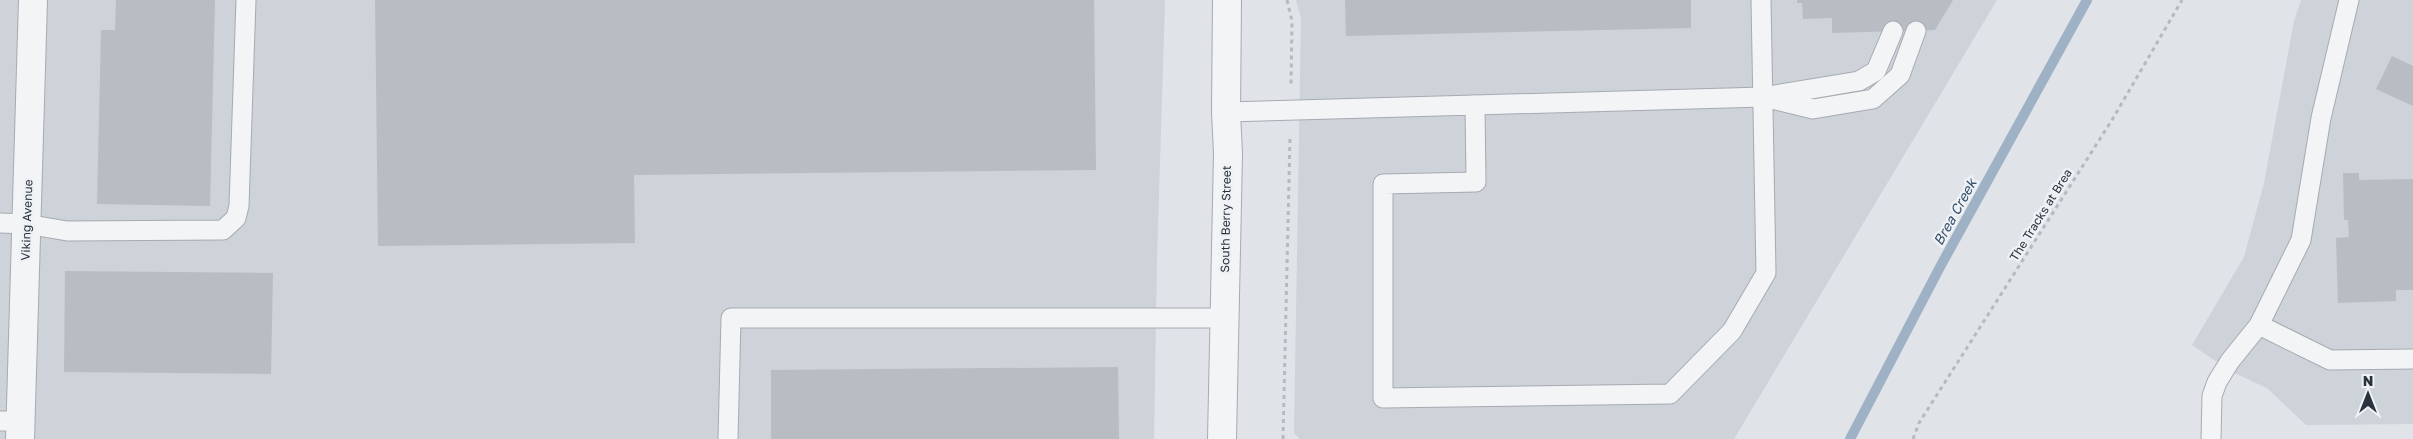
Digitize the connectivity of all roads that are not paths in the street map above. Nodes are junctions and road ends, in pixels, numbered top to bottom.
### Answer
1 (33, 0) edge
2 (246, 0) edge
3 (1227, 0) edge
4 (1761, 0) edge
5 (2348, 0) edge
6 (1893, 31) dead end
7 (1916, 31) dead end
8 (1763, 97) junction
9 (1475, 105) junction
10 (1226, 112) junction
11 (13, 224) edge
12 (1224, 318) junction
13 (2259, 325) junction
14 (2413, 359) edge
15 (13, 427) edge
16 (728, 439) edge
17 (1222, 439) edge
18 (2211, 439) edge

1 - 11 street, Viking Avenue
2 - 11 lane
3 - 10 street, South Berry Street
4 - 8 lane
5 - 13 lane
6 - 8 lane
7 - 8 lane
8 - 9 lane
8 - 9 lane
9 - 10 lane
10 - 12 street, South Berry Street
11 - 15 street, Viking Avenue
12 - 16 lane
12 - 17 street, South Berry Street
13 - 14 lane
13 - 18 lane

